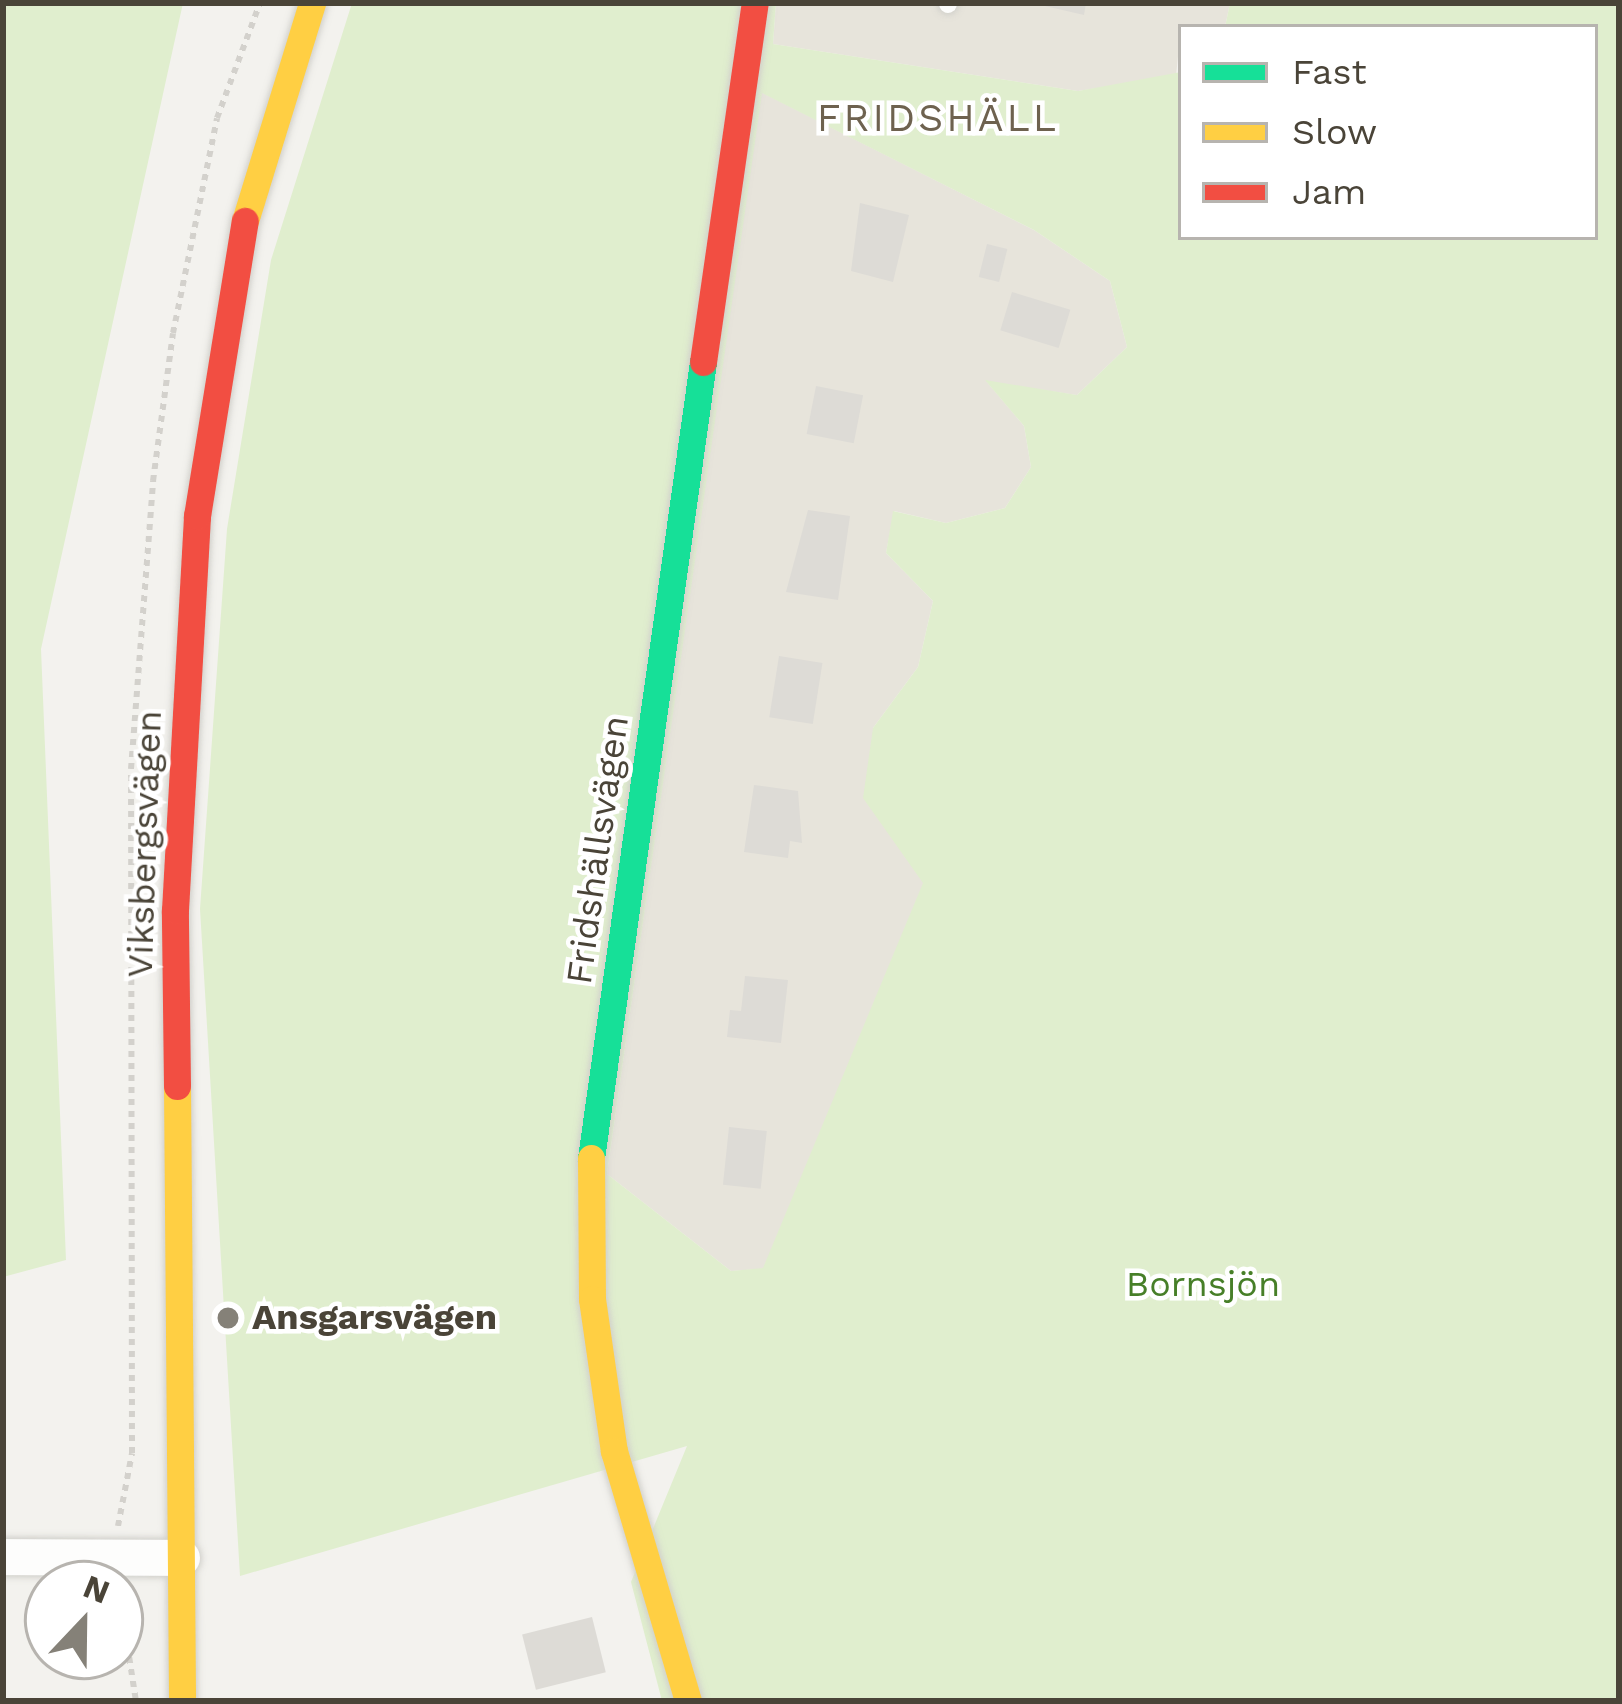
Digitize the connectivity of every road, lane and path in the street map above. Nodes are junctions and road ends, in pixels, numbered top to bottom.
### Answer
1 (312, 3) edge
2 (755, 3) edge
3 (3, 1557) edge
4 (182, 1558) junction
5 (182, 1701) edge
6 (688, 1701) edge

1 - 4 street, Viksbergsvägen
2 - 6 street, Fridshällsvägen
3 - 4 street
4 - 5 street, Viksbergsvägen

